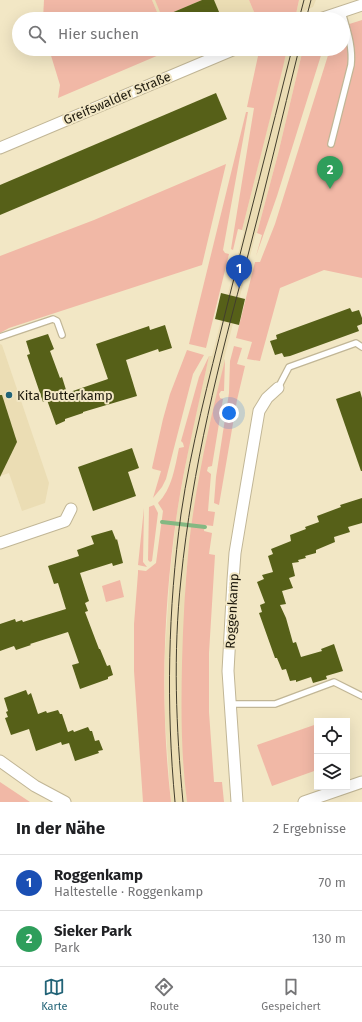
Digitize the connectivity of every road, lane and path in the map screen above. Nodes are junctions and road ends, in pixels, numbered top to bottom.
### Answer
1 (362, 5) edge
2 (342, 12) edge
3 (350, 42) edge
4 (218, 56) edge
5 (332, 144) dead end
6 (0, 148) edge
7 (62, 334) dead end
8 (0, 337) edge
9 (362, 347) edge
10 (278, 388) joint
11 (71, 509) dead end
12 (0, 543) edge
13 (362, 696) edge
14 (230, 704) junction
15 (0, 761) edge
16 (362, 782) edge
17 (65, 802) edge
18 (237, 802) edge
19 (304, 802) edge

1 - 2 street
3 - 5 lane
4 - 6 street, Greifswalder Straße
7 - 8 lane
9 - 10 lane, Roggenkamp
10 - 14 street, Roggenkamp
11 - 12 street
13 - 14 lane
14 - 18 street, Roggenkamp
15 - 17 street
16 - 19 street

